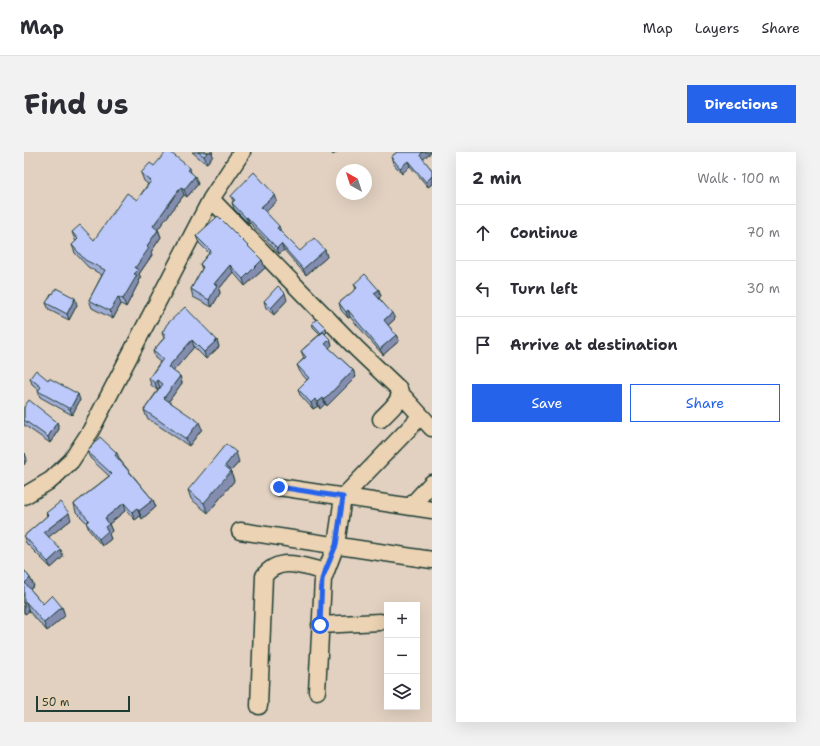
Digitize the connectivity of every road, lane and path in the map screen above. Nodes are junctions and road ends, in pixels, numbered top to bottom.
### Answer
1 (242, 152) edge
2 (211, 200) junction
3 (401, 394) junction
4 (421, 416) junction
5 (381, 419) dead end
6 (432, 428) edge
7 (432, 483) edge
8 (279, 487) dead end
9 (24, 496) edge
10 (343, 497) junction
11 (410, 507) junction
12 (432, 510) edge
13 (240, 531) dead end
14 (336, 545) junction
15 (432, 560) edge
16 (326, 572) junction
17 (380, 622) dead end
18 (320, 625) junction
19 (317, 690) dead end
20 (259, 706) dead end

1 - 2 street
2 - 3 street
2 - 9 street
3 - 4 street
3 - 5 street
4 - 6 street
4 - 10 street
7 - 11 street
8 - 10 street
10 - 11 street
10 - 14 street
11 - 12 street
13 - 14 street
14 - 15 street
14 - 16 street
16 - 18 street
16 - 20 street
17 - 18 street
18 - 19 street

